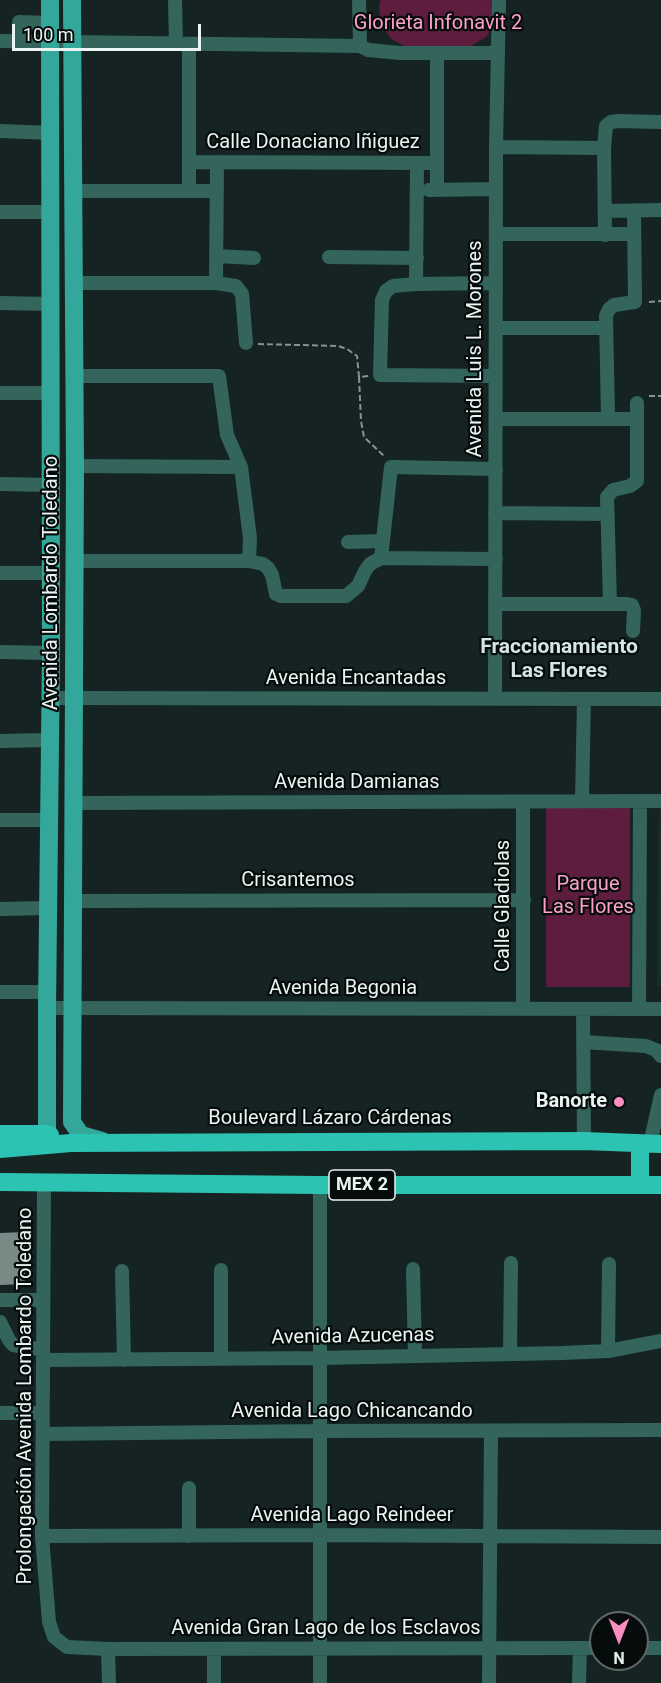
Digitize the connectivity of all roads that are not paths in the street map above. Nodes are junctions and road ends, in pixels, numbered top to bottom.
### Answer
1 (50, 0) edge
2 (72, 0) edge
3 (175, 0) edge
4 (359, 0) edge
5 (370, 0) edge
6 (499, 0) edge
7 (50, 23) junction
8 (360, 27) junction
9 (0, 41) edge
10 (19, 42) junction
11 (50, 42) junction
12 (72, 42) junction
13 (182, 44) junction
14 (360, 46) junction
15 (498, 53) junction
16 (437, 54) junction
17 (661, 122) edge
18 (0, 131) edge
19 (51, 133) junction
20 (496, 147) junction
21 (604, 148) junction
22 (189, 162) junction
23 (217, 162) junction
24 (437, 162) junction
25 (417, 163) junction
26 (496, 189) junction
27 (418, 190) junction
28 (437, 190) junction
29 (73, 191) junction
30 (189, 191) junction
31 (217, 191) junction
32 (661, 210) edge
33 (605, 211) junction
34 (634, 211) junction
35 (0, 212) edge
36 (51, 212) junction
37 (496, 234) junction
38 (634, 234) junction
39 (605, 235) junction
40 (216, 256) junction
41 (329, 257) dead end
42 (254, 258) dead end
43 (417, 258) junction
44 (496, 283) junction
45 (74, 284) junction
46 (216, 284) junction
47 (416, 284) junction
48 (0, 303) edge
49 (50, 304) junction
50 (496, 328) junction
51 (606, 328) junction
52 (51, 344) junction
53 (74, 344) junction
54 (246, 344) road end
55 (74, 376) junction
56 (496, 376) junction
57 (0, 393) edge
58 (50, 393) junction
59 (637, 403) dead end
60 (608, 418) junction
61 (496, 419) junction
62 (636, 419) junction
63 (75, 466) junction
64 (241, 467) junction
65 (496, 470) junction
66 (0, 484) edge
67 (50, 485) junction
68 (495, 513) junction
69 (608, 513) junction
70 (382, 541) junction
71 (348, 542) dead end
72 (381, 558) junction
73 (496, 559) junction
74 (74, 561) junction
75 (249, 561) junction
76 (0, 573) edge
77 (51, 573) junction
78 (610, 603) junction
79 (495, 604) junction
80 (633, 631) dead end
81 (0, 652) edge
82 (51, 653) junction
83 (51, 698) junction
84 (74, 698) junction
85 (495, 698) junction
86 (584, 699) junction
87 (661, 699) edge
88 (50, 740) junction
89 (0, 741) edge
90 (582, 801) junction
91 (661, 801) edge
92 (523, 802) junction
93 (640, 802) junction
94 (74, 803) junction
95 (0, 820) edge
96 (49, 820) junction
97 (524, 900) junction
98 (73, 901) junction
99 (48, 908) junction
100 (0, 909) edge
101 (0, 992) edge
102 (47, 1000) junction
103 (73, 1007) junction
104 (524, 1009) junction
105 (583, 1009) junction
106 (639, 1009) junction
107 (661, 1009) edge
108 (583, 1042) junction
109 (661, 1056) edge
110 (661, 1095) edge
111 (0, 1134) edge
112 (47, 1134) junction
113 (584, 1140) junction
114 (71, 1143) junction
115 (108, 1143) junction
116 (650, 1144) edge
117 (0, 1149) edge
118 (0, 1182) edge
119 (85, 1183) junction
120 (320, 1185) junction
121 (640, 1185) junction
122 (661, 1185) edge
123 (44, 1189) junction
124 (0, 1190) edge
125 (511, 1263) dead end
126 (609, 1264) dead end
127 (413, 1269) dead end
128 (221, 1270) dead end
129 (122, 1271) dead end
130 (0, 1300) edge
131 (43, 1300) junction
132 (0, 1322) edge
133 (661, 1341) edge
134 (608, 1351) junction
135 (44, 1354) junction
136 (510, 1354) junction
137 (415, 1356) junction
138 (221, 1358) junction
139 (320, 1358) junction
140 (124, 1360) junction
141 (0, 1413) edge
142 (43, 1413) junction
143 (661, 1430) edge
144 (320, 1431) junction
145 (491, 1431) junction
146 (43, 1434) junction
147 (189, 1488) dead end
148 (319, 1535) junction
149 (42, 1536) junction
150 (189, 1536) junction
151 (490, 1536) junction
152 (661, 1537) edge
153 (54, 1637) joint
154 (489, 1648) junction
155 (580, 1648) junction
156 (589, 1648) edge
157 (108, 1649) junction
158 (214, 1649) junction
159 (320, 1649) junction
160 (109, 1683) edge
161 (214, 1683) edge
162 (320, 1683) edge
163 (489, 1683) edge
164 (579, 1683) edge

1 - 7 main road, Avenida Lombardo Toledano
2 - 12 main road, Avenida Lombardo Toledano
3 - 13 street
4 - 8 street
5 - 8 street
6 - 15 street, Avenida Luis L. Morones
7 - 10 street
7 - 11 main road, Avenida Lombardo Toledano
8 - 14 street
9 - 10 street
10 - 11 street
11 - 12 street
11 - 19 main road, Avenida Lombardo Toledano
12 - 13 street
12 - 29 main road, Avenida Lombardo Toledano
13 - 14 street
13 - 22 street
14 - 16 street
15 - 16 street
15 - 20 street, Avenida Luis L. Morones
16 - 24 street
17 - 21 street
18 - 19 street
19 - 36 main road, Avenida Lombardo Toledano
20 - 21 street
20 - 26 street, Avenida Luis L. Morones
21 - 33 street
22 - 23 street, Calle Donaciano Iñiguez
22 - 30 street
23 - 25 street, Calle Donaciano Iñiguez
23 - 31 street
24 - 25 street, Calle Donaciano Iñiguez
24 - 28 street
25 - 27 street
26 - 28 street
26 - 37 street, Avenida Luis L. Morones
27 - 28 street
27 - 43 street
29 - 30 street
29 - 45 main road, Avenida Lombardo Toledano
30 - 31 street
31 - 40 street
32 - 34 street
33 - 34 street
33 - 39 street
34 - 38 street
35 - 36 street
36 - 49 main road, Avenida Lombardo Toledano
37 - 39 street
37 - 44 street, Avenida Luis L. Morones
38 - 39 street
38 - 51 street
40 - 42 street
40 - 46 street
41 - 43 street
43 - 47 street
44 - 47 street
44 - 50 street, Avenida Luis L. Morones
45 - 46 street
45 - 53 main road, Avenida Lombardo Toledano
46 - 54 street
47 - 56 street
48 - 49 street
49 - 52 main road, Avenida Lombardo Toledano
50 - 51 street
50 - 56 street, Avenida Luis L. Morones
51 - 60 street
52 - 53 main road
52 - 58 main road, Avenida Lombardo Toledano
53 - 55 main road, Avenida Lombardo Toledano
55 - 63 main road, Avenida Lombardo Toledano
55 - 64 street
56 - 61 street, Avenida Luis L. Morones
57 - 58 street
58 - 67 main road, Avenida Lombardo Toledano
59 - 62 street
60 - 61 street
60 - 62 street
61 - 65 street, Avenida Luis L. Morones
62 - 69 street
63 - 64 street
63 - 74 main road, Avenida Lombardo Toledano
64 - 75 street
65 - 68 street, Avenida Luis L. Morones
65 - 70 street
66 - 67 street
67 - 77 main road, Avenida Lombardo Toledano
68 - 69 street
68 - 73 street, Avenida Luis L. Morones
69 - 78 street
70 - 71 street
70 - 72 street
72 - 73 street
72 - 75 street
73 - 79 street, Avenida Luis L. Morones
74 - 75 street
74 - 84 main road, Avenida Lombardo Toledano
76 - 77 street
77 - 82 main road, Avenida Lombardo Toledano
78 - 79 street
78 - 80 street
79 - 85 street, Avenida Luis L. Morones
81 - 82 street
82 - 83 main road, Avenida Lombardo Toledano
83 - 84 street, Avenida Encantadas
83 - 88 main road, Avenida Lombardo Toledano
84 - 85 street, Avenida Encantadas
84 - 94 main road, Avenida Lombardo Toledano
85 - 86 street, Avenida Encantadas
86 - 87 street, Avenida Encantadas
86 - 90 street
88 - 89 street
88 - 96 main road, Avenida Lombardo Toledano
90 - 92 street, Avenida Damianas
90 - 93 street, Avenida Damianas
91 - 93 street, Avenida Damianas
92 - 94 street, Avenida Damianas
92 - 97 street, Calle Gladiolas
93 - 106 street
94 - 98 main road, Avenida Lombardo Toledano
95 - 96 street
96 - 99 main road, Avenida Lombardo Toledano
97 - 98 street, Crisantemos
97 - 104 street, Calle Gladiolas
98 - 103 main road, Avenida Lombardo Toledano
99 - 100 street
99 - 102 main road, Avenida Lombardo Toledano
101 - 102 street, Avenida Begonia
102 - 103 street, Avenida Begonia
102 - 112 main road, Avenida Lombardo Toledano
103 - 104 street, Avenida Begonia
103 - 115 main road, Avenida Lombardo Toledano
104 - 105 street, Avenida Begonia
105 - 106 street, Avenida Begonia
105 - 108 street
106 - 107 street, Avenida Begonia
108 - 109 street
108 - 113 street
110 - 116 street
111 - 112 highway
112 - 114 highway
113 - 115 highway, Boulevard Lázaro Cárdenas / MEX 2
113 - 116 highway, Boulevard Lázaro Cárdenas / MEX 2
114 - 115 highway, Boulevard Lázaro Cárdenas / MEX 2
114 - 117 highway, Boulevard Lázaro Cárdenas / MEX 2
116 - 121 highway
118 - 119 highway, MEX 2
119 - 120 highway, MEX 2
119 - 123 highway
120 - 121 highway, MEX 2
120 - 139 street
121 - 122 highway, MEX 2
123 - 124 highway
123 - 131 street, Prolongación Avenida Lombardo Toledano
125 - 136 street
126 - 134 street
127 - 137 street
128 - 138 street
129 - 140 street
130 - 131 street
131 - 135 street, Prolongación Avenida Lombardo Toledano
132 - 135 street, Avenida Azucenas
133 - 134 street, Avenida Azucenas
134 - 136 street, Avenida Azucenas
135 - 140 street, Avenida Azucenas
135 - 142 street, Prolongación Avenida Lombardo Toledano
136 - 137 street, Avenida Azucenas
137 - 139 street, Avenida Azucenas
138 - 139 street, Avenida Azucenas
138 - 140 street, Avenida Azucenas
139 - 144 street
141 - 142 street
142 - 146 street, Prolongación Avenida Lombardo Toledano
143 - 145 street, Avenida Lago Chicancando
144 - 145 street, Avenida Lago Chicancando
144 - 146 street, Avenida Lago Chicancando
144 - 148 street
145 - 151 street
146 - 149 street, Prolongación Avenida Lombardo Toledano
147 - 150 street
148 - 150 street, Avenida Lago Reindeer
148 - 151 street, Avenida Lago Reindeer
148 - 159 street
149 - 150 street, Avenida Lago Reindeer
149 - 153 street, Prolongación Avenida Lombardo Toledano
151 - 152 street, Avenida Lago Reindeer
151 - 154 street
153 - 157 street, Avenida Gran Lago de los Esclavos
154 - 155 street, Avenida Gran Lago de los Esclavos
154 - 159 street, Avenida Gran Lago de los Esclavos
154 - 163 street
155 - 156 street, Avenida Gran Lago de los Esclavos
155 - 164 street
157 - 158 street, Avenida Gran Lago de los Esclavos
157 - 160 street
158 - 159 street, Avenida Gran Lago de los Esclavos
158 - 161 street
159 - 162 street

